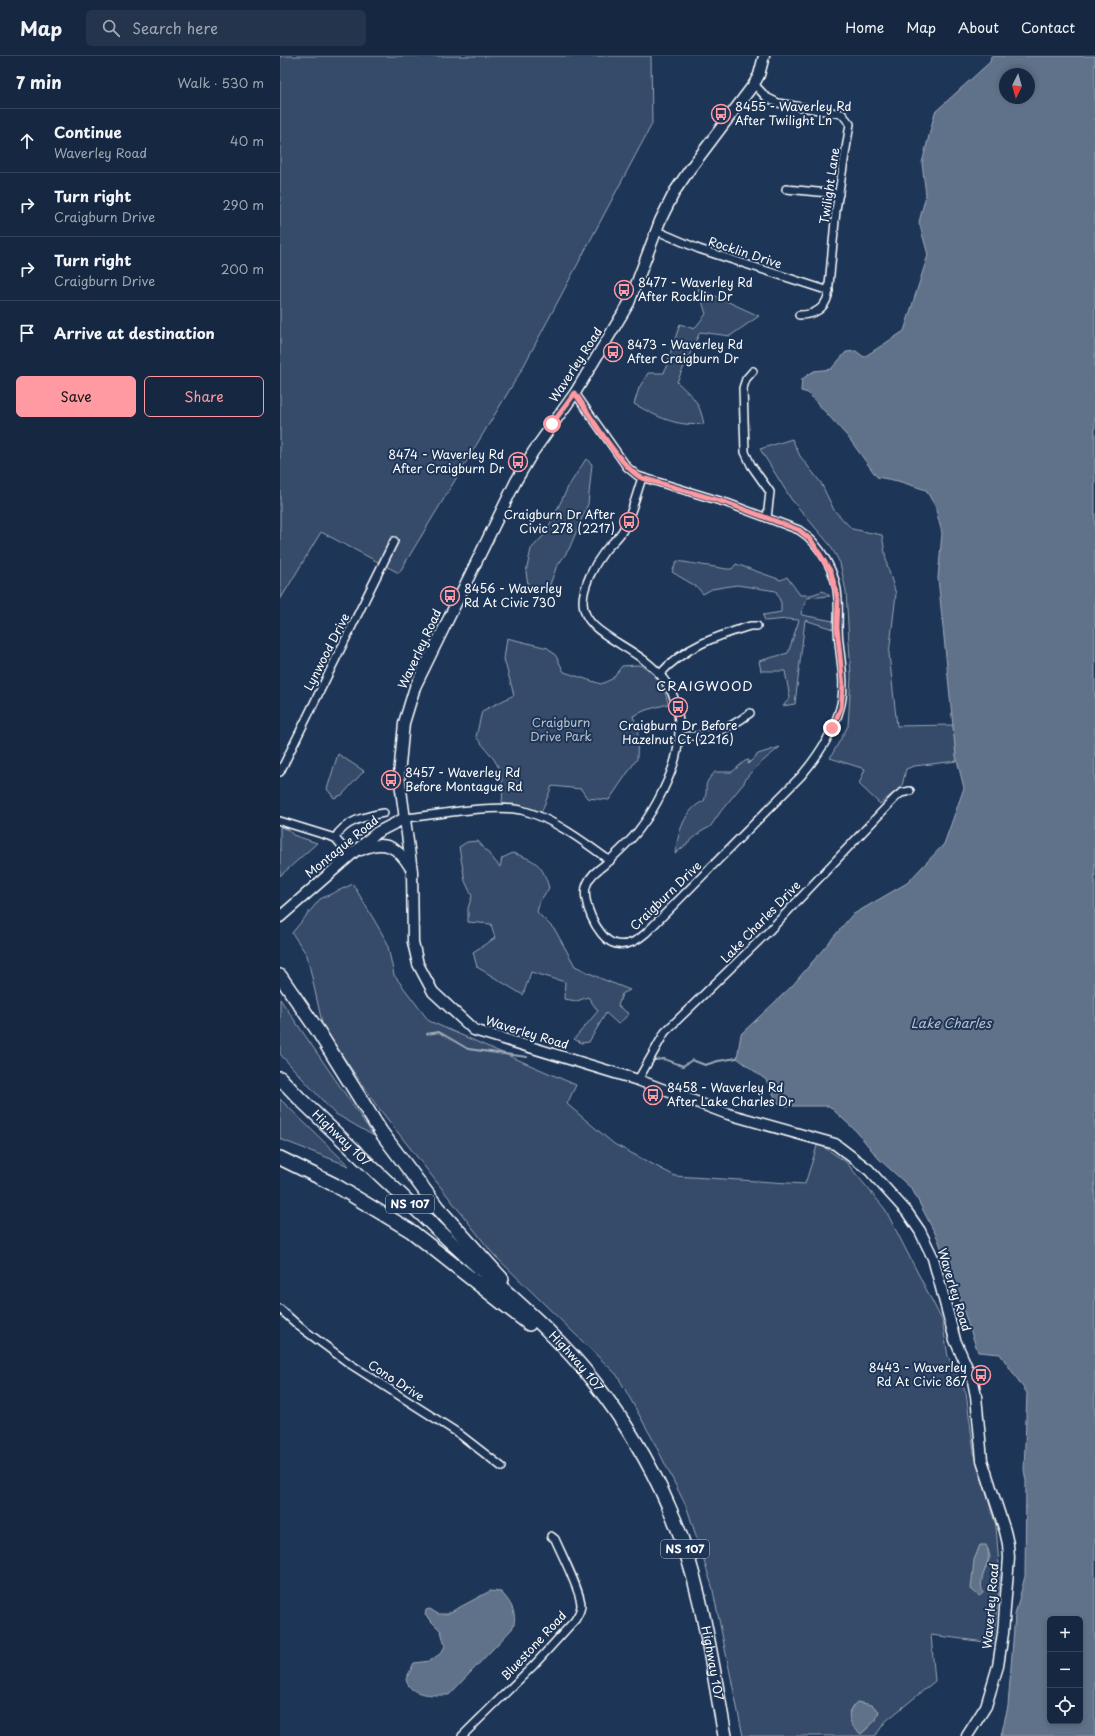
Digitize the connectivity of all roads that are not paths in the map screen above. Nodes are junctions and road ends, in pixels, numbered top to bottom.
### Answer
1 (764, 56) edge
2 (754, 84) junction
3 (786, 189) dead end
4 (839, 194) junction
5 (657, 231) junction
6 (829, 291) junction
7 (799, 315) dead end
8 (753, 371) dead end
9 (575, 393) junction
10 (642, 478) junction
11 (767, 518) junction
12 (394, 541) dead end
13 (757, 626) dead end
14 (660, 674) junction
15 (750, 713) dead end
16 (679, 736) junction
17 (280, 772) edge
18 (910, 791) dead end
19 (384, 813) dead end
20 (406, 818) junction
21 (280, 821) edge
22 (335, 838) junction
23 (352, 854) junction
24 (610, 861) junction
25 (412, 871) junction
26 (280, 917) edge
27 (280, 976) edge
28 (280, 1078) edge
29 (638, 1080) junction
30 (280, 1158) edge
31 (280, 1309) edge
32 (543, 1327) junction
33 (594, 1381) junction
34 (502, 1467) dead end
35 (550, 1536) dead end
36 (462, 1736) edge
37 (725, 1736) edge
38 (967, 1736) edge

1 - 2 main road, Waverley Road
2 - 4 street, Twilight Lane
2 - 5 main road, Waverley Road
3 - 4 street
4 - 6 street, Twilight Lane
5 - 6 street, Rocklin Drive
5 - 9 main road, Waverley Road
6 - 7 street, Twilight Lane
8 - 11 street
9 - 10 street, Craigburn Drive
9 - 20 main road, Waverley Road
10 - 11 street, Craigburn Drive
10 - 14 street, Craigburn Drive
11 - 24 street, Craigburn Drive
12 - 17 street, Lynwood Drive
13 - 14 street
14 - 16 street, Craigburn Drive
15 - 16 street
16 - 24 street, Craigburn Drive
18 - 29 street, Lake Charles Drive
19 - 22 street
20 - 23 main road, Montague Road
20 - 24 street
20 - 25 main road, Waverley Road
21 - 22 street
22 - 23 street
23 - 25 main road
23 - 26 main road, Montague Road
25 - 29 main road, Waverley Road
27 - 32 highway
28 - 32 highway, Highway 107 / NS 107
29 - 38 main road, Waverley Road
30 - 33 highway
31 - 34 street, Cono Drive
32 - 33 highway, Highway 107 / NS 107
33 - 37 highway, Highway 107 / NS 107
35 - 36 street, Bluestone Road

